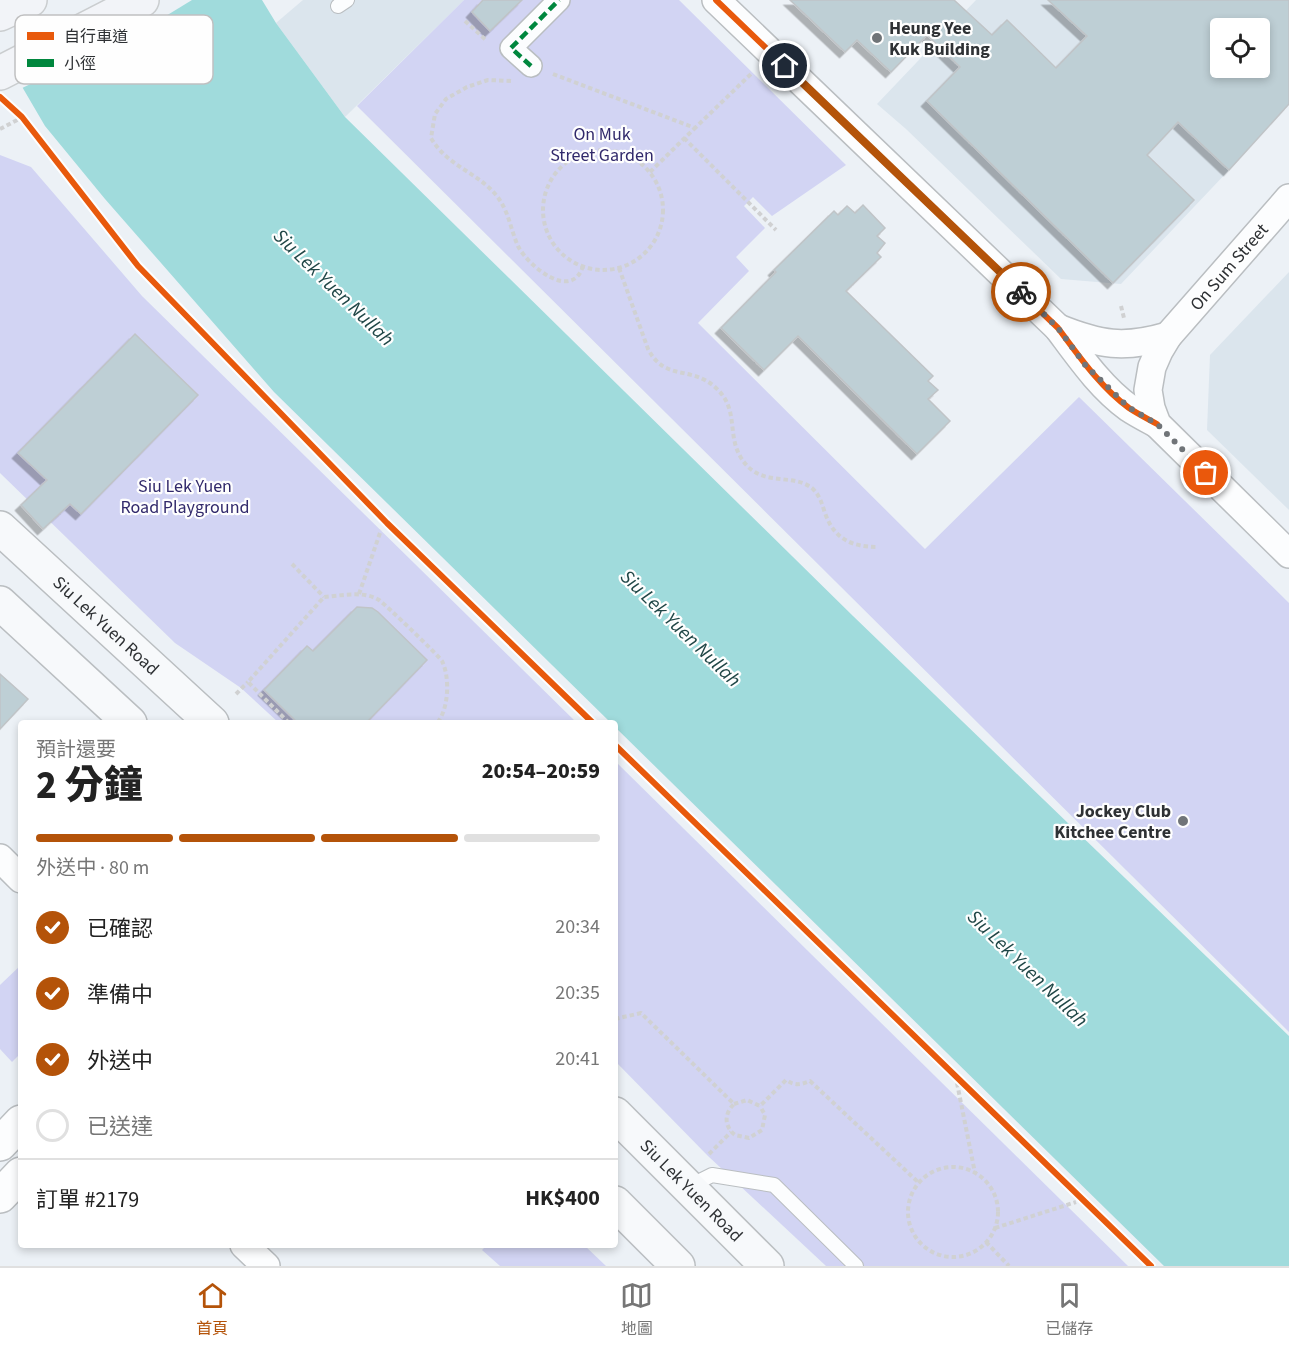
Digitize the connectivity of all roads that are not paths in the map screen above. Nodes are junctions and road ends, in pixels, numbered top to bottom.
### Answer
1 (30, 0) edge
2 (142, 0) edge
3 (559, 0) edge
4 (716, 0) edge
5 (0, 14) edge
6 (113, 15) edge
7 (15, 65) edge
8 (531, 66) road end
9 (0, 73) edge
10 (1289, 198) edge
11 (1058, 328) junction
12 (1168, 336) junction
13 (1157, 424) junction
14 (0, 528) edge
15 (1289, 554) edge
16 (0, 603) edge
17 (127, 720) edge
18 (209, 720) edge
19 (0, 858) edge
20 (18, 876) edge
21 (618, 1117) edge
22 (18, 1125) edge
23 (0, 1144) edge
24 (18, 1177) edge
25 (688, 1187) junction
26 (0, 1196) edge
27 (618, 1206) edge
28 (247, 1248) edge
29 (764, 1265) edge
30 (266, 1266) edge
31 (678, 1266) edge
32 (856, 1266) edge

1 - 5 main road
2 - 6 main road
3 - 8 street
4 - 11 street
7 - 9 main road
10 - 12 street, On Sum Street
11 - 12 street
11 - 13 street
12 - 13 street, On Sum Street
13 - 15 street
14 - 18 main road, Siu Lek Yuen Road
16 - 17 main road
19 - 20 street
21 - 25 main road, Siu Lek Yuen Road
22 - 23 street
24 - 26 street
25 - 29 main road, Siu Lek Yuen Road
25 - 32 lane
27 - 31 main road
28 - 30 street

